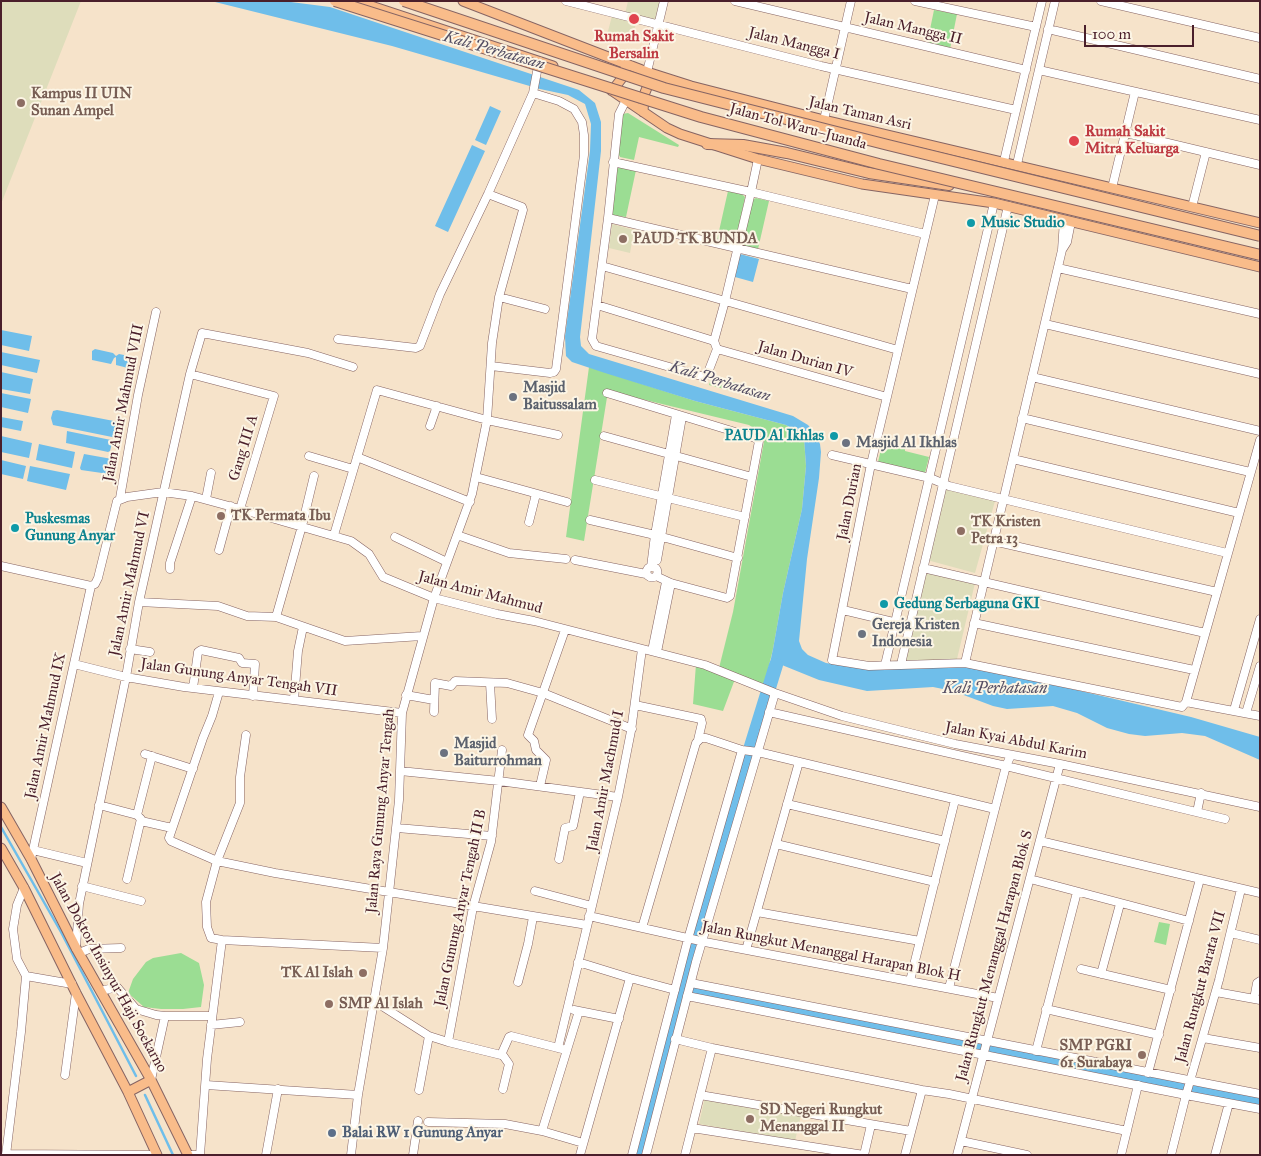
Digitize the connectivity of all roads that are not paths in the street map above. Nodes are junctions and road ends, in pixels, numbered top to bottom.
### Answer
1 (335, 1) edge
2 (356, 1) edge
3 (404, 1) edge
4 (464, 1) edge
5 (566, 1) edge
6 (664, 1) edge
7 (735, 1) edge
8 (851, 1) edge
9 (914, 1) edge
10 (1042, 1) edge
11 (1055, 1) edge
12 (1101, 1) edge
13 (1142, 1) edge
14 (479, 4) edge
15 (1138, 10) junction
16 (659, 24) junction
17 (1036, 27) junction
18 (844, 28) junction
19 (1048, 29) junction
20 (1260, 38) edge
21 (540, 60) junction
22 (626, 64) junction
23 (835, 69) junction
24 (1026, 70) junction
25 (1039, 70) junction
26 (650, 73) junction
27 (1260, 79) edge
28 (612, 91) junction
29 (534, 92) junction
30 (1135, 92) junction
31 (626, 100) junction
32 (1016, 110) junction
33 (642, 112) junction
34 (824, 120) junction
35 (1260, 120) edge
36 (1126, 133) junction
37 (707, 144) junction
38 (1206, 152) junction
39 (758, 159) junction
40 (1004, 161) junction
41 (614, 162) junction
42 (1017, 164) junction
43 (1260, 165) edge
44 (1112, 188) junction
45 (990, 190) junction
46 (750, 192) junction
47 (488, 194) junction
48 (935, 195) junction
49 (994, 203) junction
50 (1008, 206) junction
51 (1192, 207) junction
52 (608, 218) junction
53 (1068, 221) junction
54 (1260, 223) edge
55 (925, 234) junction
56 (1260, 236) edge
57 (737, 248) junction
58 (1260, 254) edge
59 (602, 266) junction
60 (1260, 267) edge
61 (1058, 268) junction
62 (912, 289) junction
63 (499, 297) junction
64 (725, 301) junction
65 (596, 305) junction
66 (545, 309) dead end
67 (156, 312) dead end
68 (1260, 314) edge
69 (1045, 324) junction
70 (338, 339) dead end
71 (714, 341) junction
72 (717, 349) junction
73 (898, 350) junction
74 (491, 366) junction
75 (353, 367) dead end
76 (190, 374) junction
77 (1260, 374) edge
78 (1032, 377) junction
79 (607, 393) dead end
80 (887, 397) junction
81 (437, 406) junction
82 (679, 416) junction
83 (1022, 418) junction
84 (487, 420) junction
85 (430, 426) dead end
86 (1260, 431) edge
87 (558, 435) dead end
88 (604, 436) dead end
89 (1260, 440) edge
90 (671, 455) junction
91 (832, 455) dead end
92 (309, 456) dead end
93 (357, 457) junction
94 (1012, 459) junction
95 (872, 464) junction
96 (353, 469) junction
97 (1250, 472) junction
98 (211, 473) dead end
99 (314, 476) dead end
100 (476, 476) junction
101 (752, 477) junction
102 (930, 478) junction
103 (595, 480) dead end
104 (943, 483) junction
105 (163, 492) junction
106 (536, 494) junction
107 (192, 496) junction
108 (664, 497) junction
109 (120, 498) junction
110 (206, 499) junction
111 (1003, 499) junction
112 (470, 502) junction
113 (567, 502) dead end
114 (231, 506) junction
115 (240, 508) junction
116 (1239, 513) junction
117 (746, 517) junction
118 (590, 520) dead end
119 (529, 522) dead end
120 (302, 526) junction
121 (334, 535) junction
122 (457, 535) junction
123 (657, 536) junction
124 (395, 537) dead end
125 (993, 541) junction
126 (219, 550) dead end
127 (1227, 553) junction
128 (738, 558) junction
129 (566, 559) dead end
130 (575, 560) dead end
131 (447, 562) junction
132 (1, 566) edge
133 (923, 568) junction
134 (170, 569) dead end
135 (651, 569) junction
136 (984, 581) junction
137 (669, 582) junction
138 (90, 592) junction
139 (1216, 592) junction
140 (434, 598) junction
141 (139, 602) junction
142 (843, 610) junction
143 (276, 617) junction
144 (1260, 619) edge
145 (896, 622) junction
146 (974, 623) junction
147 (910, 626) junction
148 (303, 627) junction
149 (565, 630) junction
150 (1205, 632) junction
151 (422, 638) junction
152 (130, 649) junction
153 (642, 649) junction
154 (150, 652) dead end
155 (654, 652) junction
156 (965, 662) junction
157 (74, 664) junction
158 (901, 664) junction
159 (885, 665) junction
160 (1260, 667) edge
161 (1194, 670) junction
162 (125, 679) junction
163 (490, 683) junction
164 (193, 688) junction
165 (769, 691) junction
166 (219, 692) junction
167 (543, 693) junction
168 (406, 695) junction
169 (253, 696) junction
170 (294, 700) junction
171 (434, 700) junction
172 (1186, 702) junction
173 (635, 706) junction
174 (1234, 710) junction
175 (434, 712) dead end
176 (769, 712) junction
177 (402, 713) junction
178 (1246, 713) junction
179 (1260, 716) edge
180 (492, 719) dead end
181 (632, 729) junction
182 (246, 735) dead end
183 (697, 741) junction
184 (502, 750) dead end
185 (749, 751) junction
186 (1011, 755) junction
187 (799, 762) junction
188 (1060, 764) junction
189 (1006, 766) junction
190 (193, 769) junction
191 (400, 771) junction
192 (1056, 779) junction
193 (500, 781) junction
194 (540, 786) junction
195 (580, 792) junction
196 (1201, 793) junction
197 (618, 797) junction
198 (955, 800) junction
199 (787, 804) junction
200 (99, 805) junction
201 (1, 807) edge
202 (1260, 807) edge
203 (995, 809) junction
204 (1197, 812) junction
205 (139, 818) junction
206 (1225, 819) dead end
207 (172, 828) junction
208 (397, 828) junction
209 (492, 836) junction
210 (945, 841) junction
211 (1040, 842) junction
212 (776, 844) junction
213 (1, 848) edge
214 (32, 855) junction
215 (559, 859) dead end
216 (217, 861) junction
217 (87, 863) junction
218 (127, 879) dead end
219 (1200, 879) junction
220 (1030, 880) junction
221 (935, 882) junction
222 (82, 886) junction
223 (24, 888) junction
224 (1241, 889) junction
225 (535, 891) dead end
226 (1077, 892) junction
227 (389, 893) junction
228 (1260, 893) edge
229 (141, 901) dead end
230 (1120, 904) junction
231 (592, 906) junction
232 (473, 907) junction
233 (757, 912) junction
234 (589, 916) junction
235 (533, 917) junction
236 (1189, 921) junction
237 (587, 925) junction
238 (642, 928) junction
239 (1231, 933) junction
240 (222, 940) junction
241 (696, 940) junction
242 (1260, 940) edge
243 (920, 941) junction
244 (121, 948) dead end
245 (383, 948) junction
246 (78, 950) junction
247 (746, 950) junction
248 (578, 962) junction
249 (1080, 969) dead end
250 (1101, 974) junction
251 (26, 976) junction
252 (630, 978) junction
253 (910, 981) junction
254 (1260, 981) edge
255 (518, 982) dead end
256 (72, 984) junction
257 (949, 988) junction
258 (689, 989) junction
259 (675, 990) junction
260 (1171, 990) junction
261 (101, 992) junction
262 (1216, 992) junction
263 (76, 993) junction
264 (998, 998) junction
265 (1257, 1000) edge
266 (374, 1001) junction
267 (568, 1009) junction
268 (1046, 1009) junction
269 (578, 1011) junction
270 (165, 1016) junction
271 (212, 1016) junction
272 (619, 1019) junction
273 (240, 1022) dead end
274 (211, 1025) junction
275 (1159, 1035) junction
276 (429, 1036) junction
277 (1203, 1038) junction
278 (675, 1039) junction
279 (448, 1042) junction
280 (712, 1048) junction
281 (985, 1048) junction
282 (1260, 1048) edge
283 (562, 1049) junction
284 (1036, 1051) junction
285 (502, 1054) junction
286 (1148, 1073) junction
287 (65, 1075) dead end
288 (151, 1080) junction
289 (206, 1085) junction
290 (1138, 1085) junction
291 (1188, 1088) junction
292 (278, 1089) junction
293 (504, 1089) dead end
294 (419, 1090) dead end
295 (922, 1090) junction
296 (128, 1092) junction
297 (1260, 1094) edge
298 (358, 1095) junction
299 (700, 1095) junction
300 (971, 1098) junction
301 (1229, 1103) junction
302 (1260, 1109) edge
303 (418, 1121) dead end
304 (428, 1122) dead end
305 (871, 1125) junction
306 (692, 1128) junction
307 (542, 1131) junction
308 (911, 1131) junction
309 (1127, 1131) junction
310 (961, 1141) junction
311 (583, 1143) junction
312 (6, 1154) edge
313 (157, 1155) edge
314 (188, 1155) edge
315 (266, 1155) edge
316 (351, 1155) edge
317 (413, 1155) edge
318 (580, 1155) edge
319 (632, 1155) edge
320 (646, 1155) edge
321 (685, 1155) edge
322 (864, 1155) edge
323 (905, 1155) edge
324 (957, 1155) edge
325 (1027, 1155) edge
326 (1121, 1155) edge
327 (1171, 1155) edge
328 (1215, 1155) edge

1 - 45 highway, Jalan Tol Waru–Juanda, bridge
2 - 21 main road
3 - 56 highway, Jalan Tol Waru–Juanda, bridge
4 - 14 main road, Jalan Taman Asri
5 - 16 street, Jalan Mangga I
6 - 16 street
7 - 18 street, Jalan Mangga II
8 - 18 street
9 - 17 street
10 - 17 street
11 - 19 street
12 - 15 street
13 - 15 street
14 - 22 main road, Jalan Taman Asri
15 - 20 street
16 - 23 street, Jalan Mangga I
16 - 26 street
17 - 24 street
18 - 23 street
18 - 24 street, Jalan Mangga II
19 - 25 street
19 - 27 street
21 - 28 main road
21 - 29 street
22 - 26 main road, Jalan Taman Asri
22 - 28 main road
23 - 32 street, Jalan Mangga I
23 - 34 street
24 - 32 street
25 - 30 street
25 - 42 street
26 - 33 main road
26 - 34 main road, Jalan Taman Asri
28 - 31 main road
29 - 47 street
29 - 74 street
30 - 35 street
30 - 36 street
31 - 33 main road
31 - 41 street
32 - 40 street
33 - 37 main road
34 - 40 main road, Jalan Taman Asri
36 - 38 street
36 - 44 street
37 - 39 main road
37 - 45 highway, bridge
38 - 43 street
38 - 51 street
39 - 46 street
39 - 48 main road
40 - 42 main road, Jalan Taman Asri
41 - 46 street
41 - 52 street
42 - 44 main road, Jalan Taman Asri
44 - 51 main road, Jalan Taman Asri
45 - 58 highway, Jalan Tol Waru–Juanda, bridge
46 - 55 street
46 - 57 street
47 - 63 street, Jalan Raya Gunung Anyar Tengah
47 - 70 street
48 - 49 main road
48 - 55 street, Jalan Durian
49 - 50 main road
49 - 102 street
50 - 53 main road
50 - 104 street
51 - 54 main road, Jalan Taman Asri
52 - 57 street
52 - 59 street
53 - 60 main road
53 - 61 street
55 - 62 street, Jalan Durian
57 - 62 street
57 - 64 street
59 - 64 street
59 - 65 street
61 - 68 street
61 - 69 street
62 - 73 street, Jalan Durian
63 - 66 street
63 - 74 street, Jalan Raya Gunung Anyar Tengah
64 - 71 street
64 - 73 street
65 - 71 street
65 - 72 street
67 - 109 street, Jalan Amir Mahmud VIII
69 - 77 street
69 - 78 street
71 - 72 street
72 - 80 street, Jalan Durian IV
73 - 80 street, Jalan Durian
74 - 84 street, Jalan Raya Gunung Anyar Tengah
75 - 76 street, Jalan Amir Mahmud VI
76 - 105 street, Jalan Amir Mahmud VI
76 - 115 street, Gang III A
78 - 83 street
78 - 86 street
79 - 82 street
80 - 95 street, Jalan Durian
81 - 84 street
81 - 85 street
81 - 93 street
82 - 90 street
82 - 101 street
83 - 94 street
83 - 97 street
84 - 87 street
84 - 100 street, Jalan Raya Gunung Anyar Tengah
88 - 90 street
89 - 97 street
90 - 101 street
90 - 108 street
91 - 95 street
92 - 96 street
93 - 96 street
93 - 112 street
94 - 111 street
94 - 116 street
95 - 102 street
95 - 142 street, Jalan Durian
96 - 121 street
97 - 116 street
98 - 110 street
99 - 120 street
100 - 106 street
100 - 112 street, Jalan Raya Gunung Anyar Tengah
101 - 117 street
102 - 104 street
102 - 145 street
103 - 108 street
104 - 111 street
104 - 133 street
105 - 107 street, Jalan Amir Mahmud
105 - 109 street, Jalan Amir Mahmud
105 - 141 street, Jalan Amir Mahmud VI
106 - 113 street
106 - 119 street
107 - 110 street, Jalan Amir Mahmud
107 - 134 street
108 - 117 street
108 - 123 street
109 - 138 street
110 - 114 street, Jalan Amir Mahmud
111 - 125 street
111 - 127 street
112 - 122 street, Jalan Raya Gunung Anyar Tengah
114 - 115 street, Jalan Amir Mahmud
114 - 126 street
115 - 120 street, Jalan Amir Mahmud
116 - 127 street
117 - 128 street
118 - 123 street
120 - 121 street, Jalan Amir Mahmud
120 - 143 street
121 - 140 street, Jalan Amir Mahmud
122 - 129 street
122 - 131 street, Jalan Raya Gunung Anyar Tengah
123 - 128 street
123 - 135 street
124 - 131 street
125 - 136 street
125 - 139 street
127 - 139 street
128 - 137 street
130 - 135 street
131 - 140 street, Jalan Raya Gunung Anyar Tengah
132 - 138 street
133 - 136 street
133 - 147 street
135 - 137 street
136 - 146 street
136 - 150 street
137 - 155 street
138 - 157 street, Jalan Amir Mahmud IX
139 - 150 street
140 - 149 street, Jalan Amir Mahmud
140 - 151 street, Jalan Raya Gunung Anyar Tengah
141 - 143 street
141 - 152 street, Jalan Amir Mahmud VI
142 - 145 street
142 - 159 street, Jalan Durian
143 - 148 street
144 - 174 street
145 - 147 street
145 - 159 street
146 - 156 street
146 - 161 street
147 - 158 street
148 - 151 street
148 - 170 street
149 - 153 street, Jalan Amir Mahmud
149 - 167 street
150 - 161 street
151 - 168 street, Jalan Raya Gunung Anyar Tengah
152 - 154 street
152 - 162 street, Jalan Amir Mahmud VI
153 - 155 street, Jalan Amir Mahmud
153 - 173 street, Jalan Amir Machmud I
155 - 165 street, Jalan Amir Mahmud
156 - 158 street
156 - 172 street
157 - 162 street, Jalan Gunung Anyar Tengah VII
157 - 214 street, Jalan Amir Mahmud IX
158 - 159 street
160 - 178 street
161 - 172 street
162 - 164 street, Jalan Gunung Anyar Tengah VII
162 - 200 street, Jalan Amir Mahmud VI
163 - 167 street
163 - 171 street
163 - 180 street
164 - 166 street, Jalan Gunung Anyar Tengah VII
164 - 169 street
165 - 176 street
165 - 186 street, Jalan Kyai Abdul Karim
166 - 169 street, Jalan Gunung Anyar Tengah VII
166 - 190 street
167 - 181 street
167 - 194 street
168 - 171 street
168 - 177 street, Jalan Raya Gunung Anyar Tengah
169 - 170 street, Jalan Gunung Anyar Tengah VII
170 - 177 street, Jalan Gunung Anyar Tengah VII
171 - 175 street
172 - 174 street
173 - 181 street, Jalan Amir Machmud I
173 - 183 street
174 - 178 street
176 - 185 street
176 - 189 street
177 - 191 street, Jalan Raya Gunung Anyar Tengah
178 - 179 street
181 - 197 street, Jalan Amir Machmud I
182 - 216 street
183 - 185 street
183 - 238 street
184 - 193 street, Jalan Gunung Anyar Tengah II B
185 - 187 street
185 - 241 street
185 - 241 street
186 - 188 street, Jalan Kyai Abdul Karim
186 - 189 street
187 - 198 street
187 - 199 street
188 - 192 street, Jalan Rungkut Menanggal Harapan Blok S
188 - 196 street, Jalan Kyai Abdul Karim
189 - 192 street
189 - 203 street
190 - 205 street
190 - 207 street
191 - 193 street
191 - 208 street, Jalan Raya Gunung Anyar Tengah
192 - 204 street
192 - 211 street, Jalan Rungkut Menanggal Harapan Blok S
193 - 194 street
193 - 209 street, Jalan Gunung Anyar Tengah II B
194 - 195 street
195 - 197 street
195 - 215 street
196 - 202 street, Jalan Kyai Abdul Karim
196 - 204 street
197 - 231 street, Jalan Amir Machmud I
198 - 203 street
198 - 210 street
199 - 210 street
199 - 212 street
200 - 205 street
200 - 217 street, Jalan Amir Mahmud VI
201 - 214 main road, Jalan Doktor Insinyur Haji Soekarno
203 - 257 street
204 - 206 street
205 - 207 street
205 - 218 street
207 - 216 street
208 - 209 street
208 - 227 street, Jalan Raya Gunung Anyar Tengah
209 - 232 street, Jalan Gunung Anyar Tengah II B
210 - 221 street
211 - 219 street
211 - 220 street, Jalan Rungkut Menanggal Harapan Blok S
212 - 221 street
212 - 233 street
213 - 223 main road
214 - 217 street
214 - 246 main road, Jalan Doktor Insinyur Haji Soekarno
216 - 227 street
216 - 240 street
217 - 222 street, Jalan Amir Mahmud VI
219 - 224 street
219 - 236 street
220 - 226 street
220 - 264 street, Jalan Rungkut Menanggal Harapan Blok S
221 - 243 street
222 - 229 street
222 - 246 street, Jalan Amir Mahmud VI
223 - 251 street
223 - 256 main road
224 - 228 street
224 - 239 street, Jalan Rungkut Barata VII
225 - 231 street
226 - 230 street
226 - 268 street
227 - 232 street
227 - 245 street, Jalan Raya Gunung Anyar Tengah
230 - 236 street
230 - 250 street
231 - 234 street, Jalan Amir Machmud I
232 - 235 street
232 - 279 street, Jalan Gunung Anyar Tengah II B
233 - 243 street
233 - 247 street
234 - 237 street, Jalan Amir Machmud I
234 - 238 street, Jalan Rungkut Menanggal Harapan Blok H
235 - 237 street
235 - 255 street
236 - 260 street
237 - 248 street, Jalan Amir Machmud I
238 - 241 street, Jalan Rungkut Menanggal Harapan Blok H
239 - 242 street
239 - 262 street, Jalan Rungkut Barata VII
240 - 245 street
240 - 271 street
241 - 247 street, Jalan Rungkut Menanggal Harapan Blok H
241 - 258 street
241 - 259 street
243 - 253 street
244 - 246 street
245 - 266 street, Jalan Raya Gunung Anyar Tengah
246 - 261 main road, Jalan Doktor Insinyur Haji Soekarno
247 - 253 street, Jalan Rungkut Menanggal Harapan Blok H
248 - 252 street
248 - 267 street, Jalan Amir Machmud I
249 - 250 street
250 - 260 street
251 - 256 street
251 - 312 street
252 - 259 street
252 - 272 street
253 - 257 street, Jalan Rungkut Menanggal Harapan Blok H
254 - 265 street
256 - 263 main road
257 - 264 street, Jalan Rungkut Menanggal Harapan Blok H
258 - 278 street
258 - 281 street
258 - 281 street
259 - 319 street
260 - 275 street
261 - 270 street
261 - 288 main road, Jalan Doktor Insinyur Haji Soekarno
262 - 265 street
262 - 277 street, Jalan Rungkut Barata VII
263 - 287 street
263 - 296 main road
264 - 281 street, Jalan Rungkut Menanggal Harapan Blok S
266 - 276 street
266 - 298 street, Jalan Raya Gunung Anyar Tengah
267 - 269 street
267 - 283 street, Jalan Amir Machmud I
268 - 275 street
268 - 284 street
269 - 272 street
269 - 283 street
270 - 271 street
270 - 288 street
271 - 274 street
272 - 311 street
273 - 274 street
274 - 289 street
275 - 286 street
276 - 279 street
276 - 294 street
277 - 282 street
277 - 291 street, Jalan Rungkut Barata VII
278 - 280 street
278 - 320 street
279 - 285 street
280 - 295 street
280 - 299 street
281 - 284 street
281 - 290 street
281 - 300 street, Jalan Rungkut Menanggal Harapan Blok S
283 - 285 street
283 - 307 street
284 - 286 street
285 - 293 street
286 - 291 street
288 - 296 main road
288 - 314 main road, Jalan Doktor Insinyur Haji Soekarno
289 - 292 street
289 - 314 street
290 - 291 street
290 - 309 street
291 - 297 street
291 - 301 street
291 - 327 street, Jalan Rungkut Barata VII
292 - 298 street
292 - 315 street
295 - 300 street
295 - 308 street
296 - 313 main road
298 - 316 street, Jalan Raya Gunung Anyar Tengah
299 - 305 street
299 - 306 street
300 - 309 street
300 - 310 street, Jalan Rungkut Menanggal Harapan Blok S
301 - 302 street
301 - 328 street
303 - 317 street
304 - 307 street
305 - 308 street
305 - 322 street
306 - 321 street
306 - 322 street
307 - 311 street
308 - 323 street
309 - 326 street
310 - 324 street, Jalan Rungkut Menanggal Harapan Blok S
310 - 325 street
311 - 318 street
312 - 313 street

